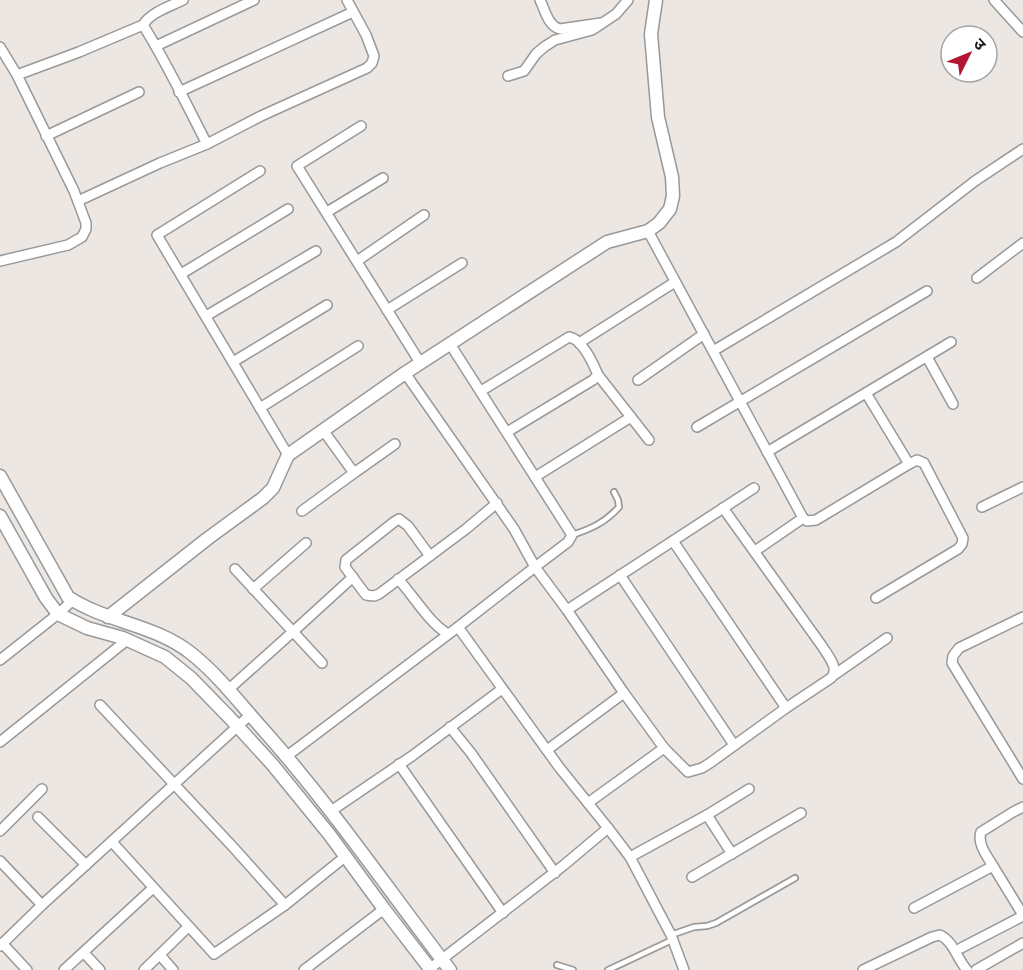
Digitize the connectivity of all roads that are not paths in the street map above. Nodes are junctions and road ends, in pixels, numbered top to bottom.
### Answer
1 (183, 0) edge
2 (253, 0) edge
3 (347, 0) edge
4 (540, 0) edge
5 (628, 0) edge
6 (656, 0) edge
7 (993, 0) edge
8 (353, 12) junction
9 (604, 22) junction
10 (143, 25) junction
11 (1021, 26) edge
12 (156, 46) junction
13 (0, 47) edge
14 (17, 75) junction
15 (508, 76) dead end
16 (139, 92) dead end
17 (179, 92) junction
18 (362, 126) dead end
19 (46, 136) junction
20 (207, 144) junction
21 (1023, 149) edge
22 (260, 171) dead end
23 (383, 178) dead end
24 (78, 201) junction
25 (288, 208) dead end
26 (327, 212) junction
27 (424, 215) dead end
28 (648, 231) junction
29 (1023, 243) edge
30 (316, 251) dead end
31 (0, 261) edge
32 (357, 261) junction
33 (462, 263) dead end
34 (181, 274) junction
35 (977, 278) dead end
36 (675, 282) junction
37 (927, 291) dead end
38 (327, 305) dead end
39 (387, 310) junction
40 (206, 316) junction
41 (704, 334) junction
42 (579, 342) junction
43 (951, 342) dead end
44 (450, 344) junction
45 (358, 346) dead end
46 (713, 351) junction
47 (927, 357) junction
48 (233, 362) junction
49 (420, 364) junction
50 (405, 373) junction
51 (598, 375) junction
52 (638, 380) dead end
53 (481, 391) junction
54 (866, 393) junction
55 (741, 402) junction
56 (953, 404) dead end
57 (260, 408) junction
58 (631, 417) junction
59 (698, 427) dead end
60 (323, 430) junction
61 (507, 432) junction
62 (649, 440) dead end
63 (395, 444) dead end
64 (767, 452) junction
65 (288, 455) junction
66 (909, 464) junction
67 (354, 473) junction
68 (0, 476) edge
69 (535, 477) junction
70 (1023, 487) edge
71 (754, 488) dead end
72 (614, 492) dead end
73 (497, 503) junction
74 (982, 507) dead end
75 (723, 508) junction
76 (302, 511) dead end
77 (0, 516) edge
78 (803, 518) junction
79 (572, 534) junction
80 (673, 541) junction
81 (306, 543) dead end
82 (755, 551) junction
83 (430, 556) junction
84 (535, 567) junction
85 (235, 569) dead end
86 (620, 575) junction
87 (353, 577) junction
88 (398, 579) junction
89 (254, 589) junction
90 (876, 598) dead end
91 (72, 600) junction
92 (567, 610) junction
93 (58, 614) junction
94 (108, 616) junction
95 (1023, 617) edge
96 (458, 627) junction
97 (293, 632) junction
98 (448, 634) junction
99 (887, 638) dead end
100 (127, 640) junction
101 (0, 660) edge
102 (322, 663) dead end
103 (834, 675) junction
104 (229, 689) junction
105 (502, 690) junction
106 (624, 693) junction
107 (100, 705) dead end
108 (786, 708) junction
109 (250, 715) junction
110 (238, 727) junction
111 (450, 727) junction
112 (0, 742) edge
113 (734, 745) junction
114 (664, 748) junction
115 (547, 750) junction
116 (286, 756) junction
117 (399, 764) junction
118 (1023, 779) edge
119 (174, 786) junction
120 (42, 789) dead end
121 (749, 789) dead end
122 (588, 803) junction
123 (1023, 807) edge
124 (331, 811) junction
125 (801, 813) dead end
126 (707, 815) junction
127 (38, 817) dead end
128 (608, 828) junction
129 (0, 831) edge
130 (112, 842) junction
131 (732, 854) junction
132 (346, 856) junction
133 (630, 857) junction
134 (0, 861) edge
135 (86, 865) junction
136 (993, 866) junction
137 (555, 873) junction
138 (692, 877) dead end
139 (795, 878) dead end
140 (153, 888) junction
141 (42, 905) junction
142 (285, 905) junction
143 (914, 908) dead end
144 (384, 909) junction
145 (503, 913) junction
146 (1023, 915) edge
147 (188, 927) junction
148 (672, 938) junction
149 (1, 944) edge
150 (1023, 944) edge
151 (961, 948) dead end
152 (84, 953) junction
153 (160, 955) junction
154 (446, 965) edge
155 (557, 965) dead end
156 (27, 970) edge
157 (64, 970) edge
158 (100, 970) edge
159 (144, 970) edge
160 (173, 970) edge
161 (304, 970) edge
162 (430, 970) edge
163 (573, 970) edge
164 (608, 970) edge
165 (684, 970) edge
166 (863, 970) edge
167 (967, 970) edge
168 (976, 970) edge

1 - 10 street
2 - 12 street
3 - 8 street
4 - 9 street
5 - 9 street
6 - 28 street
7 - 11 street
8 - 17 street
8 - 20 street
9 - 15 street
10 - 12 street
10 - 14 street
12 - 17 street
13 - 14 street
14 - 19 street
16 - 19 street
17 - 20 street
18 - 26 street
19 - 24 street
20 - 24 street
21 - 46 street
22 - 34 street
23 - 26 street
24 - 31 street
25 - 34 street
26 - 32 street
27 - 32 street
28 - 36 street
28 - 44 street
29 - 35 street
30 - 40 street
32 - 39 street
33 - 39 street
34 - 40 street
36 - 41 street
36 - 42 street
37 - 55 street
38 - 48 street
39 - 49 street
40 - 48 street
41 - 46 street
41 - 52 street
42 - 51 street
42 - 53 street
43 - 47 street
44 - 49 street
44 - 53 street
45 - 57 street
46 - 55 street
47 - 54 street
47 - 56 street
48 - 57 street
49 - 50 street
50 - 60 street
50 - 73 street
51 - 58 street
51 - 61 street
53 - 61 street
54 - 64 street
54 - 66 street
55 - 59 street
55 - 64 street
57 - 65 street
58 - 62 street
58 - 69 street
60 - 65 street
60 - 67 street
61 - 69 street
63 - 67 street
64 - 78 street
65 - 94 street
66 - 78 street
66 - 90 street
67 - 76 street
68 - 91 street
69 - 79 street
70 - 74 street
71 - 75 street
72 - 79 lane
73 - 83 street
73 - 84 street
75 - 80 street
75 - 82 street
77 - 93 street
78 - 82 street
79 - 84 street
80 - 86 street
80 - 108 street
81 - 89 street
82 - 103 street
83 - 87 street
83 - 88 street
84 - 92 street
84 - 96 street
85 - 89 street
86 - 92 street
86 - 113 street
87 - 88 street
87 - 97 street
88 - 98 street
89 - 97 street
91 - 93 street
91 - 94 street
92 - 106 street
93 - 100 street
93 - 101 street
94 - 104 street
95 - 118 street
96 - 98 street
96 - 105 street
97 - 102 street
97 - 104 street
98 - 116 street
99 - 103 street
100 - 110 street
100 - 112 street
103 - 108 street
104 - 109 street
105 - 111 street
105 - 115 street
106 - 114 street
106 - 115 street
107 - 119 street
108 - 113 street
109 - 110 street
109 - 116 street
110 - 119 street
110 - 132 street
111 - 117 street
111 - 137 street
113 - 114 street
114 - 122 street
115 - 122 street
116 - 124 street
117 - 124 street
117 - 145 street
119 - 130 street
119 - 142 street
120 - 129 street
121 - 126 street
122 - 128 street
123 - 136 street
124 - 154 street
125 - 131 street
126 - 131 street
126 - 133 street
127 - 135 street
128 - 133 street
128 - 137 street
130 - 135 street
130 - 140 street
131 - 138 street
132 - 142 street
132 - 144 street
133 - 148 street
134 - 141 street
135 - 141 street
136 - 143 street
136 - 146 street
137 - 145 street
139 - 148 lane
140 - 147 street
140 - 152 street
141 - 149 street
142 - 147 street
144 - 161 street
144 - 162 street
145 - 154 street
146 - 151 street
147 - 153 street
148 - 164 lane
148 - 165 street
149 - 156 street
150 - 168 street
152 - 157 street
152 - 158 street
153 - 159 street
153 - 160 street
154 - 162 street
155 - 163 lane
166 - 167 street

